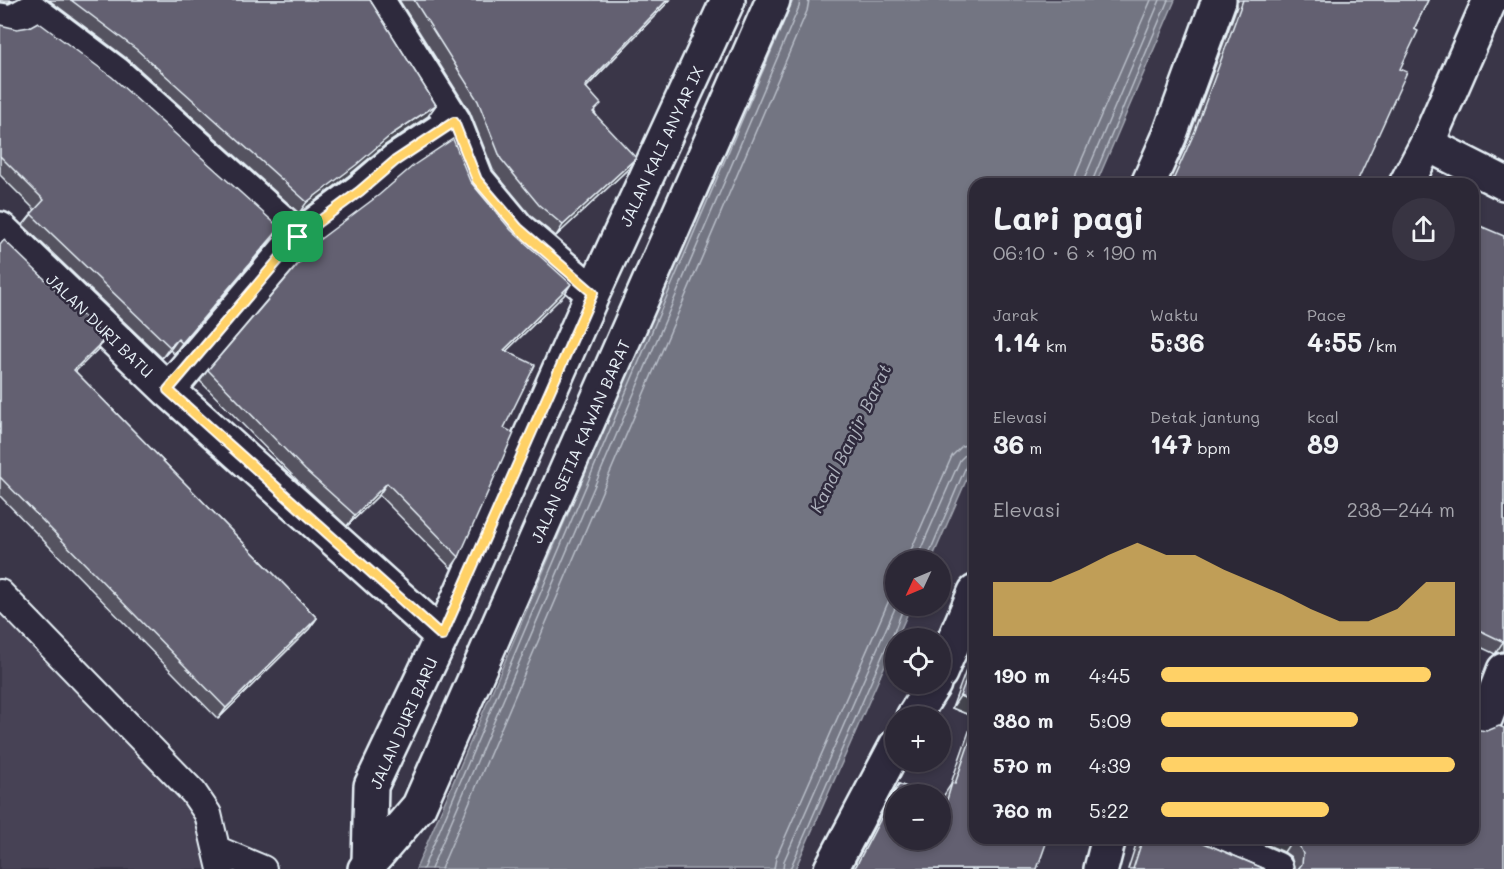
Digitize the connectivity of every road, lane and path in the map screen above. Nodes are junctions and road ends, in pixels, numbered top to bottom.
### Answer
1 (377, 0) edge
2 (728, 0) edge
3 (773, 0) edge
4 (1220, 0) edge
5 (1490, 0) edge
6 (28, 6) edge
7 (0, 20) edge
8 (454, 122) junction
9 (1427, 144) junction
10 (1151, 178) edge
11 (1409, 178) edge
12 (1504, 183) edge
13 (0, 229) edge
14 (298, 237) junction
15 (593, 293) junction
16 (168, 390) junction
17 (0, 593) edge
18 (969, 606) edge
19 (442, 636) junction
20 (951, 648) edge
21 (1504, 670) edge
22 (1479, 724) edge
23 (885, 767) edge
24 (1107, 844) edge
25 (1217, 844) edge
26 (219, 859) edge
27 (367, 866) edge
28 (262, 869) edge
29 (831, 869) edge
30 (1101, 869) edge
31 (1276, 869) edge

1 - 8 street
2 - 15 street, JALAN KALI ANYAR IX
3 - 27 street, JALAN SETIA KAWAN BARAT
4 - 10 street
5 - 9 street
6 - 7 street
6 - 14 street
8 - 14 street
8 - 15 street
9 - 11 street
9 - 12 street
13 - 16 street, JALAN DURI BATU
14 - 16 street
15 - 19 street, JALAN DURI BARU
16 - 19 street, JALAN DURI BATU
17 - 26 lane
18 - 20 street
19 - 27 street, JALAN DURI BARU
21 - 22 street
23 - 29 street
24 - 30 street
25 - 31 street
26 - 28 lane

